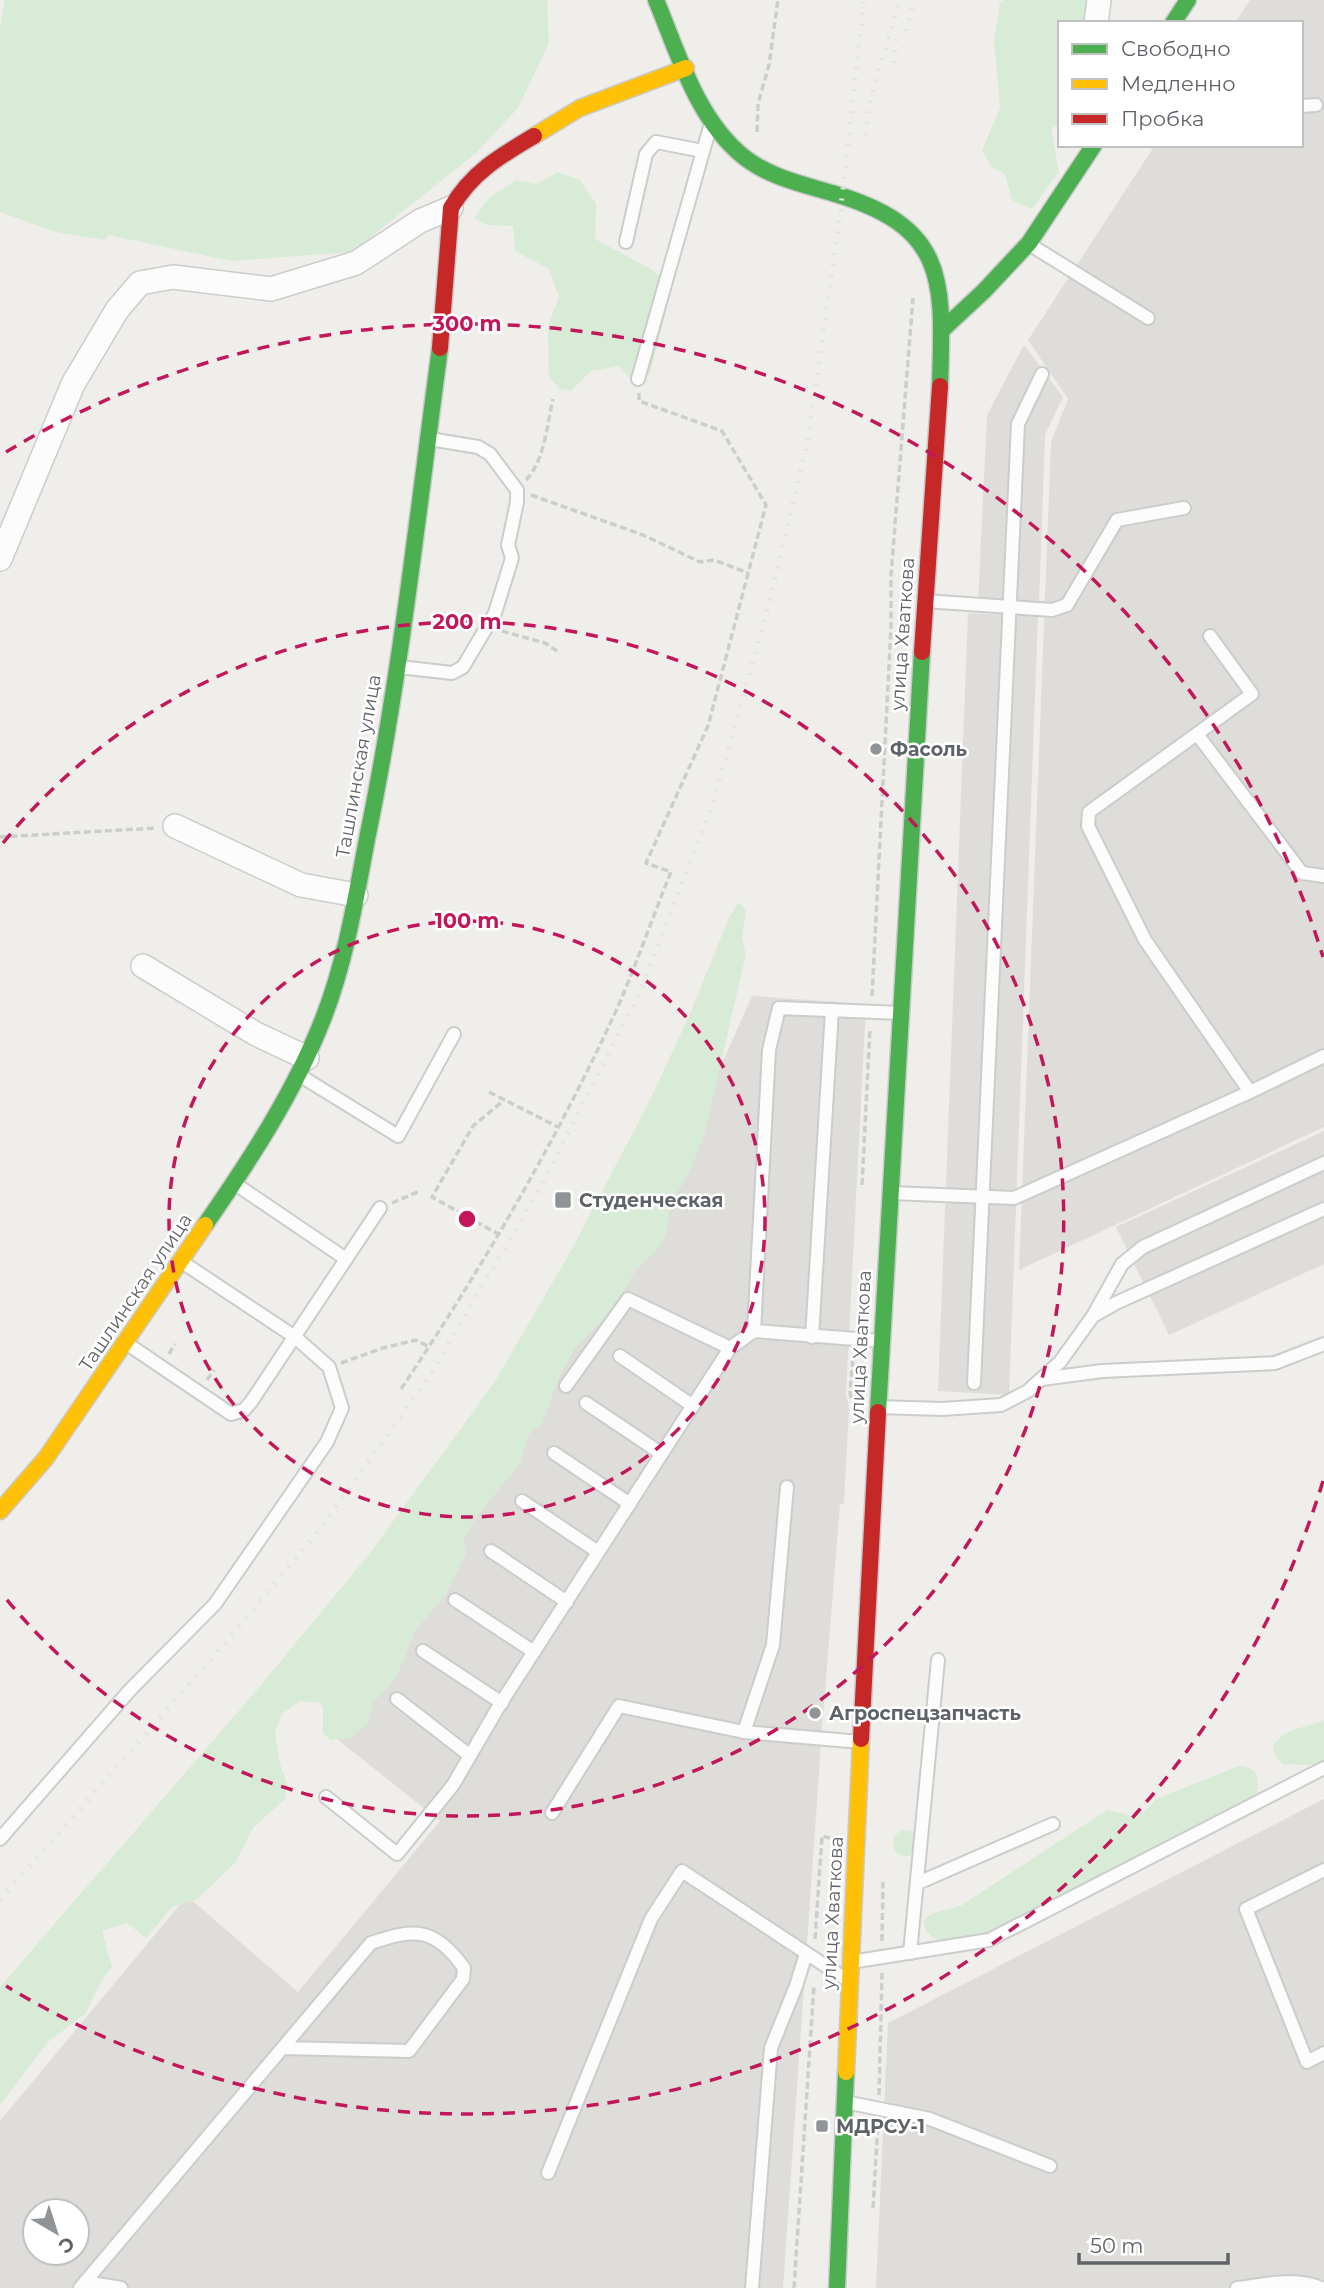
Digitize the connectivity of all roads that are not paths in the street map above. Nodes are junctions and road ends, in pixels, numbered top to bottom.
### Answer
1 (656, 0) edge
2 (1099, 0) edge
3 (1188, 0) edge
4 (1096, 21) edge
5 (1174, 21) edge
6 (686, 68) junction
7 (1316, 105) dead end
8 (1303, 106) edge
9 (712, 120) junction
10 (1079, 147) edge
11 (1093, 147) edge
12 (703, 151) junction
13 (1076, 175) junction
14 (451, 208) junction
15 (626, 242) dead end
16 (1029, 243) junction
17 (1148, 318) dead end
18 (942, 330) junction
19 (1042, 374) dead end
20 (638, 379) road end
21 (427, 439) junction
22 (1184, 508) dead end
23 (0, 559) edge
24 (925, 601) junction
25 (1010, 607) junction
26 (1210, 636) dead end
27 (398, 667) junction
28 (1197, 734) junction
29 (175, 826) road end
30 (1324, 876) edge
31 (356, 895) junction
32 (143, 965) dead end
33 (832, 1010) junction
34 (901, 1013) junction
35 (454, 1034) dead end
36 (1324, 1056) edge
37 (303, 1066) junction
38 (1250, 1093) junction
39 (1324, 1163) edge
40 (234, 1183) junction
41 (890, 1193) junction
42 (982, 1197) junction
43 (380, 1208) road end
44 (1324, 1209) edge
45 (346, 1259) junction
46 (182, 1262) junction
47 (1093, 1316) junction
48 (754, 1331) junction
49 (295, 1337) junction
50 (812, 1337) junction
51 (881, 1342) junction
52 (126, 1343) junction
53 (1324, 1344) edge
54 (730, 1348) junction
55 (620, 1356) dead end
56 (1042, 1379) junction
57 (974, 1383) dead end
58 (566, 1386) dead end
59 (586, 1403) dead end
60 (693, 1406) junction
61 (878, 1407) junction
62 (554, 1452) dead end
63 (662, 1454) junction
64 (787, 1487) dead end
65 (522, 1501) dead end
66 (630, 1504) junction
67 (0, 1511) edge
68 (491, 1551) dead end
69 (598, 1552) junction
70 (456, 1600) dead end
71 (567, 1602) junction
72 (423, 1651) dead end
73 (534, 1652) junction
74 (938, 1660) dead end
75 (397, 1699) dead end
76 (502, 1703) junction
77 (744, 1732) junction
78 (862, 1742) junction
79 (469, 1755) junction
80 (1324, 1768) edge
81 (326, 1797) dead end
82 (552, 1813) dead end
83 (1053, 1824) dead end
84 (0, 1839) edge
85 (1324, 1870) edge
86 (918, 1883) junction
87 (910, 1953) junction
88 (809, 1956) junction
89 (851, 1962) junction
90 (850, 1982) junction
91 (283, 2048) junction
92 (1324, 2053) edge
93 (844, 2102) junction
94 (1050, 2166) dead end
95 (548, 2173) dead end
96 (83, 2285) edge
97 (1287, 2285) edge
98 (121, 2288) edge
99 (752, 2288) edge
100 (837, 2288) edge
101 (1237, 2288) edge
102 (1321, 2288) edge

1 - 6 main road, улица Хваткова
2 - 4 street
3 - 5 main road
6 - 9 main road, улица Хваткова
6 - 14 main road
7 - 8 lane
9 - 12 lane
9 - 18 main road, улица Хваткова
10 - 13 street
11 - 13 main road
12 - 15 lane
12 - 20 lane
13 - 16 main road
14 - 21 main road, Ташлинская улица
14 - 23 street
16 - 17 lane
16 - 18 main road
18 - 24 main road, улица Хваткова
19 - 25 lane
21 - 27 main road, Ташлинская улица
21 - 27 lane
22 - 25 lane
24 - 25 lane
24 - 34 main road, улица Хваткова
25 - 42 lane
26 - 28 lane
27 - 31 main road, Ташлинская улица
28 - 30 lane
28 - 38 lane
29 - 31 street
31 - 37 main road, Ташлинская улица
32 - 37 street
33 - 34 lane
33 - 48 lane
33 - 50 lane
34 - 41 main road, улица Хваткова
35 - 37 lane
36 - 38 lane
37 - 40 main road, Ташлинская улица
38 - 42 lane
39 - 47 lane
40 - 45 lane
40 - 46 main road, Ташлинская улица
41 - 42 lane
41 - 51 main road, улица Хваткова
42 - 57 lane
43 - 45 lane
44 - 47 lane
45 - 49 lane
46 - 49 lane
46 - 52 main road, Ташлинская улица
47 - 56 lane
48 - 50 lane
48 - 54 lane
49 - 52 lane
49 - 84 lane
50 - 51 lane
51 - 61 main road, улица Хваткова
52 - 67 main road, Ташлинская улица
53 - 56 lane
54 - 58 lane
54 - 60 lane
55 - 60 lane
56 - 61 lane
59 - 63 lane
60 - 63 lane
61 - 78 main road, улица Хваткова
62 - 66 lane
63 - 66 lane
64 - 77 lane
65 - 69 lane
66 - 69 lane
68 - 71 lane
69 - 71 lane
70 - 73 lane
71 - 73 lane
72 - 76 lane
73 - 76 lane
74 - 86 lane
75 - 79 lane
76 - 79 lane
77 - 78 lane
77 - 82 lane
78 - 89 main road, улица Хваткова
79 - 81 lane
80 - 87 lane
83 - 86 lane
85 - 92 lane
86 - 87 lane
87 - 89 lane
88 - 90 lane
88 - 95 lane
88 - 99 lane
89 - 90 main road, улица Хваткова
90 - 93 main road, улица Хваткова
91 - 91 lane
91 - 96 lane
93 - 94 lane
93 - 100 main road, улица Хваткова
96 - 98 lane
97 - 101 lane
97 - 102 lane

